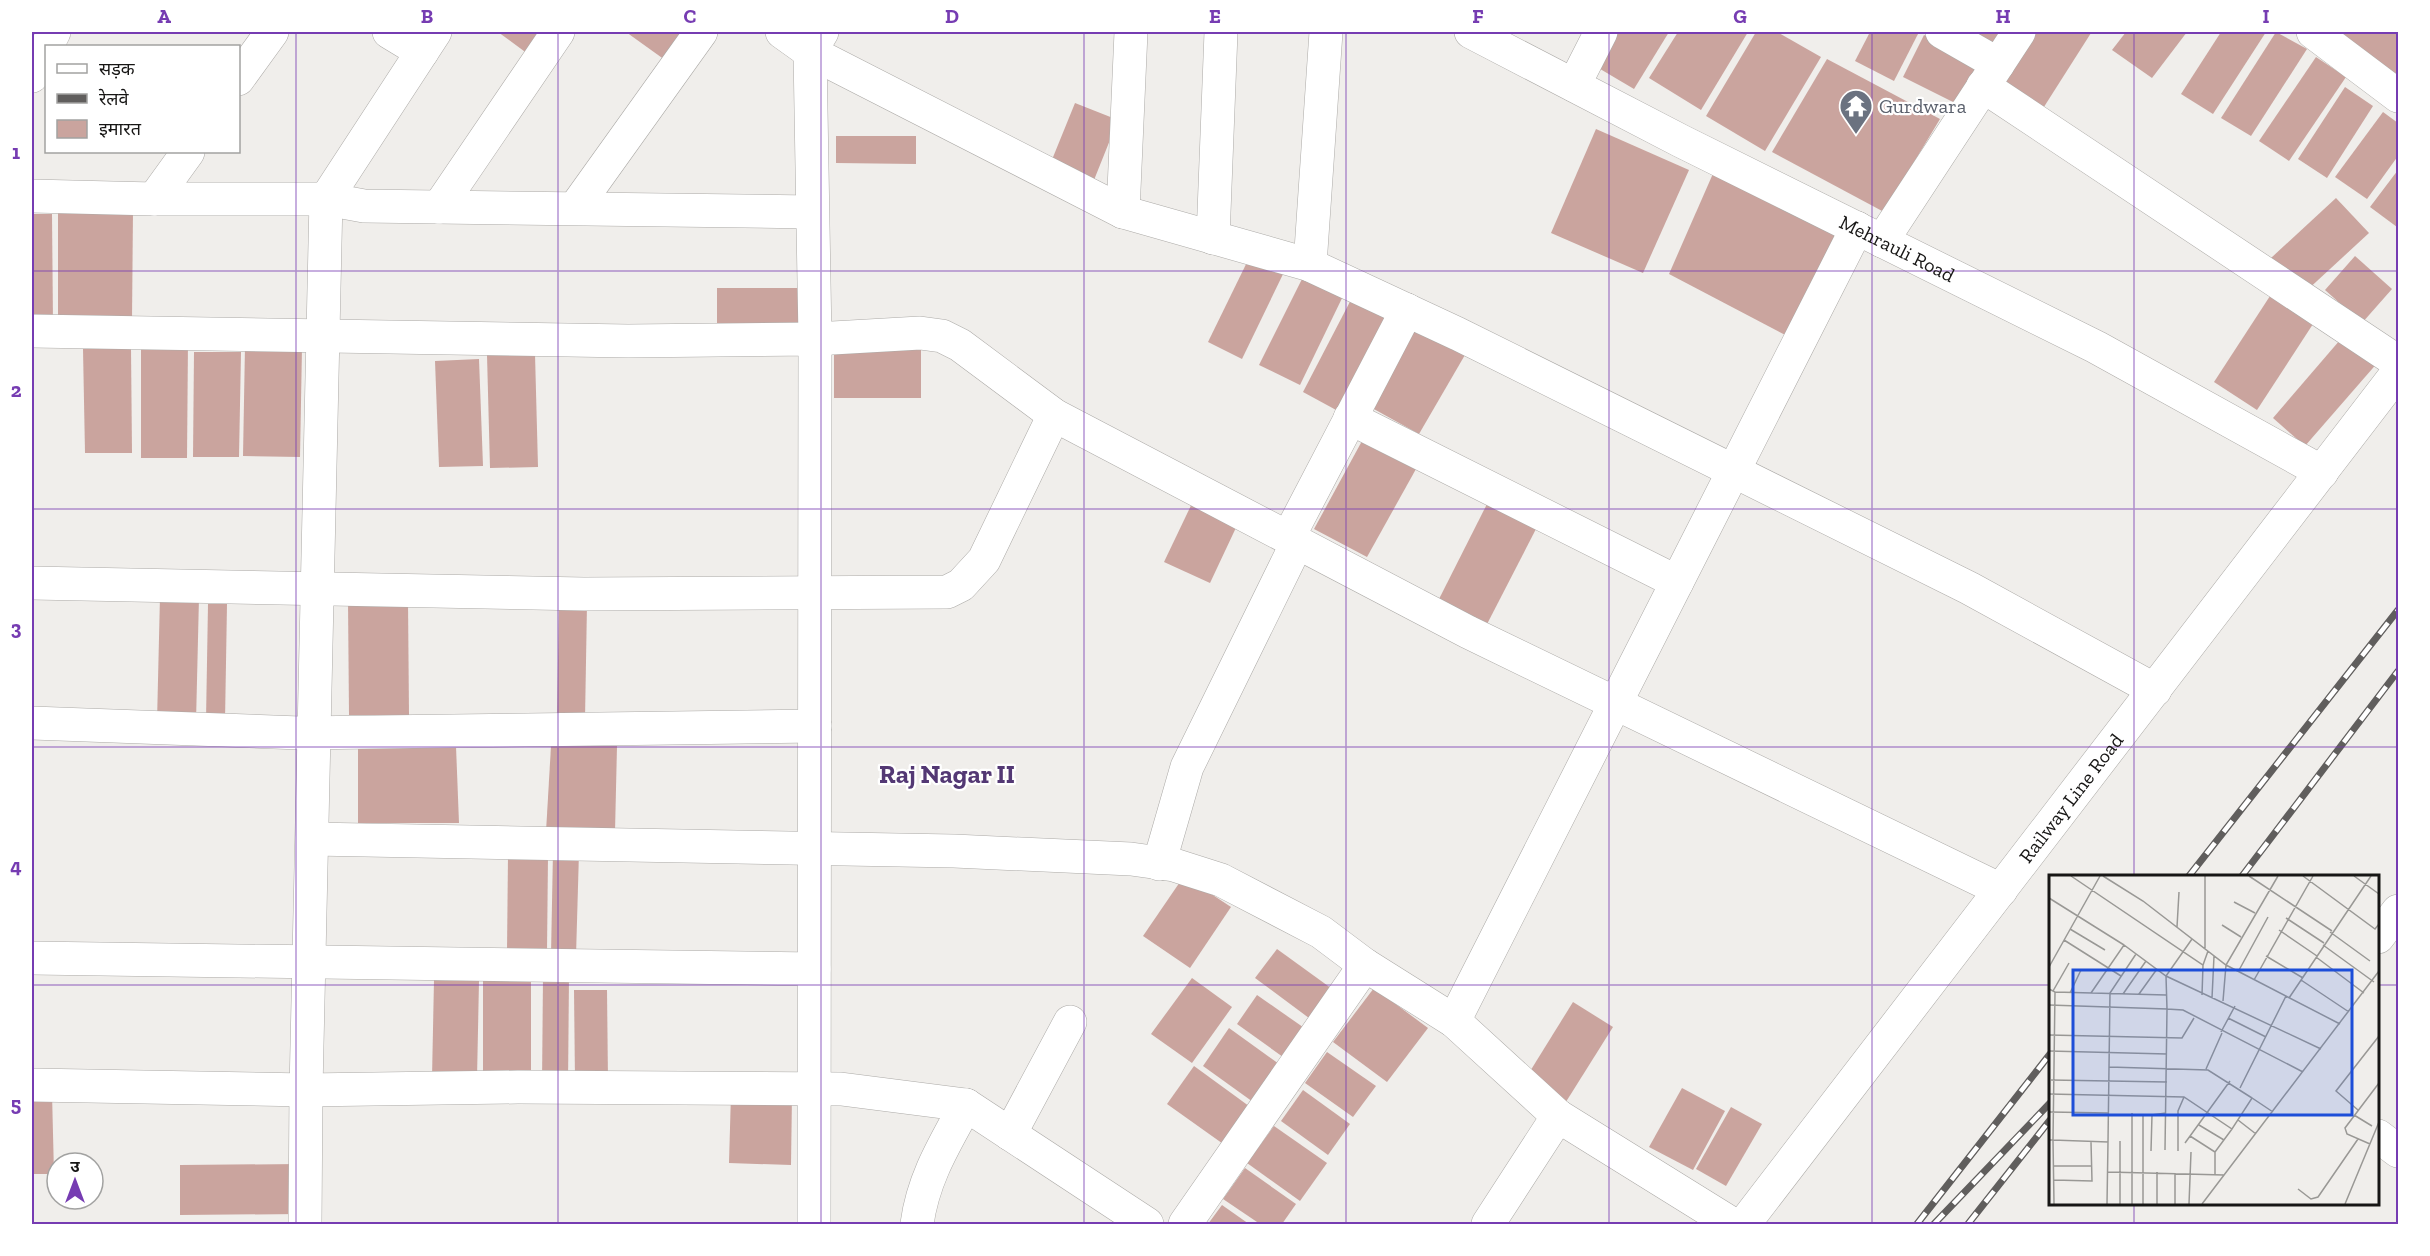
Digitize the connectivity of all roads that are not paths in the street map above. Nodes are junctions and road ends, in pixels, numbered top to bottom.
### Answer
1 (272, 32) edge
2 (389, 32) edge
3 (558, 32) edge
4 (701, 32) edge
5 (782, 32) edge
6 (1131, 32) edge
7 (1221, 32) edge
8 (1326, 32) edge
9 (1471, 32) edge
10 (1601, 32) edge
11 (1942, 32) edge
12 (2019, 32) edge
13 (2313, 32) edge
14 (429, 42) edge
15 (816, 42) edge
16 (45, 50) edge
17 (1990, 75) junction
18 (32, 76) edge
19 (240, 76) edge
20 (1574, 85) junction
21 (2398, 96) edge
22 (187, 153) edge
23 (32, 196) edge
24 (154, 199) junction
25 (326, 199) junction
26 (439, 207) junction
27 (575, 208) junction
28 (811, 212) junction
29 (1123, 212) junction
30 (1869, 234) junction
31 (1213, 238) junction
32 (1310, 265) junction
33 (1407, 310) junction
34 (32, 331) edge
35 (323, 336) junction
36 (815, 339) junction
37 (2398, 362) edge
38 (2398, 372) edge
39 (1054, 415) junction
40 (1350, 418) junction
41 (1734, 472) junction
42 (2322, 472) junction
43 (1292, 540) junction
44 (1677, 582) junction
45 (32, 583) edge
46 (317, 588) junction
47 (815, 592) junction
48 (2155, 690) junction
49 (1616, 703) junction
50 (32, 723) edge
51 (815, 726) junction
52 (314, 732) junction
53 (312, 839) junction
54 (812, 849) junction
55 (1159, 864) junction
56 (2001, 890) junction
57 (2398, 911) edge
58 (2379, 936) edge
59 (32, 958) edge
60 (309, 961) junction
61 (1365, 965) junction
62 (814, 969) junction
63 (1454, 1021) junction
64 (1070, 1022) dead end
65 (32, 1084) edge
66 (814, 1089) junction
67 (306, 1090) junction
68 (966, 1105) junction
69 (1558, 1116) junction
70 (1010, 1134) junction
71 (2379, 1137) edge
72 (2398, 1151) edge
73 (305, 1224) edge
74 (814, 1224) edge
75 (917, 1224) edge
76 (1147, 1224) edge
77 (1185, 1224) edge
78 (1488, 1224) edge
79 (1732, 1224) edge
80 (1744, 1224) edge

1 - 19 street
2 - 14 street
3 - 26 street
4 - 27 street
5 - 15 street
6 - 29 street
7 - 31 street
8 - 32 street
9 - 20 street, Mehrauli Road
10 - 20 street
11 - 17 street
12 - 17 street
13 - 21 street
14 - 25 street
15 - 28 street
15 - 29 street
16 - 18 street
17 - 30 street
17 - 37 street
20 - 30 street, Mehrauli Road
22 - 24 street
23 - 24 street
24 - 25 street
25 - 26 street
25 - 35 street
26 - 27 street
27 - 28 street
28 - 36 street
29 - 31 street
30 - 41 street
30 - 42 street, Mehrauli Road
31 - 32 street
32 - 33 street
33 - 40 street
33 - 41 street
34 - 35 street
35 - 36 street
35 - 46 street
36 - 39 street
36 - 47 street
38 - 42 street, Railway Line Road
39 - 43 street
39 - 47 street
40 - 43 street
40 - 44 street
41 - 44 street
41 - 48 street
42 - 48 street, Railway Line Road
43 - 49 street
43 - 55 street
44 - 49 street
45 - 46 street
46 - 47 street
46 - 52 street
47 - 51 street
48 - 56 street, Railway Line Road
49 - 56 street
49 - 63 street
50 - 52 street
51 - 52 street
51 - 54 street
52 - 53 street
53 - 54 street
53 - 60 street
54 - 55 street
54 - 62 street
55 - 61 street
56 - 80 street, Railway Line Road
57 - 58 street
59 - 60 street
60 - 62 street
60 - 67 street
61 - 63 street
61 - 77 street
62 - 66 street
63 - 69 street
64 - 70 street
65 - 67 street
66 - 67 street
66 - 68 street
66 - 74 street
67 - 73 street
68 - 70 street
68 - 75 street
69 - 78 street
69 - 79 street
70 - 76 street
71 - 72 street

